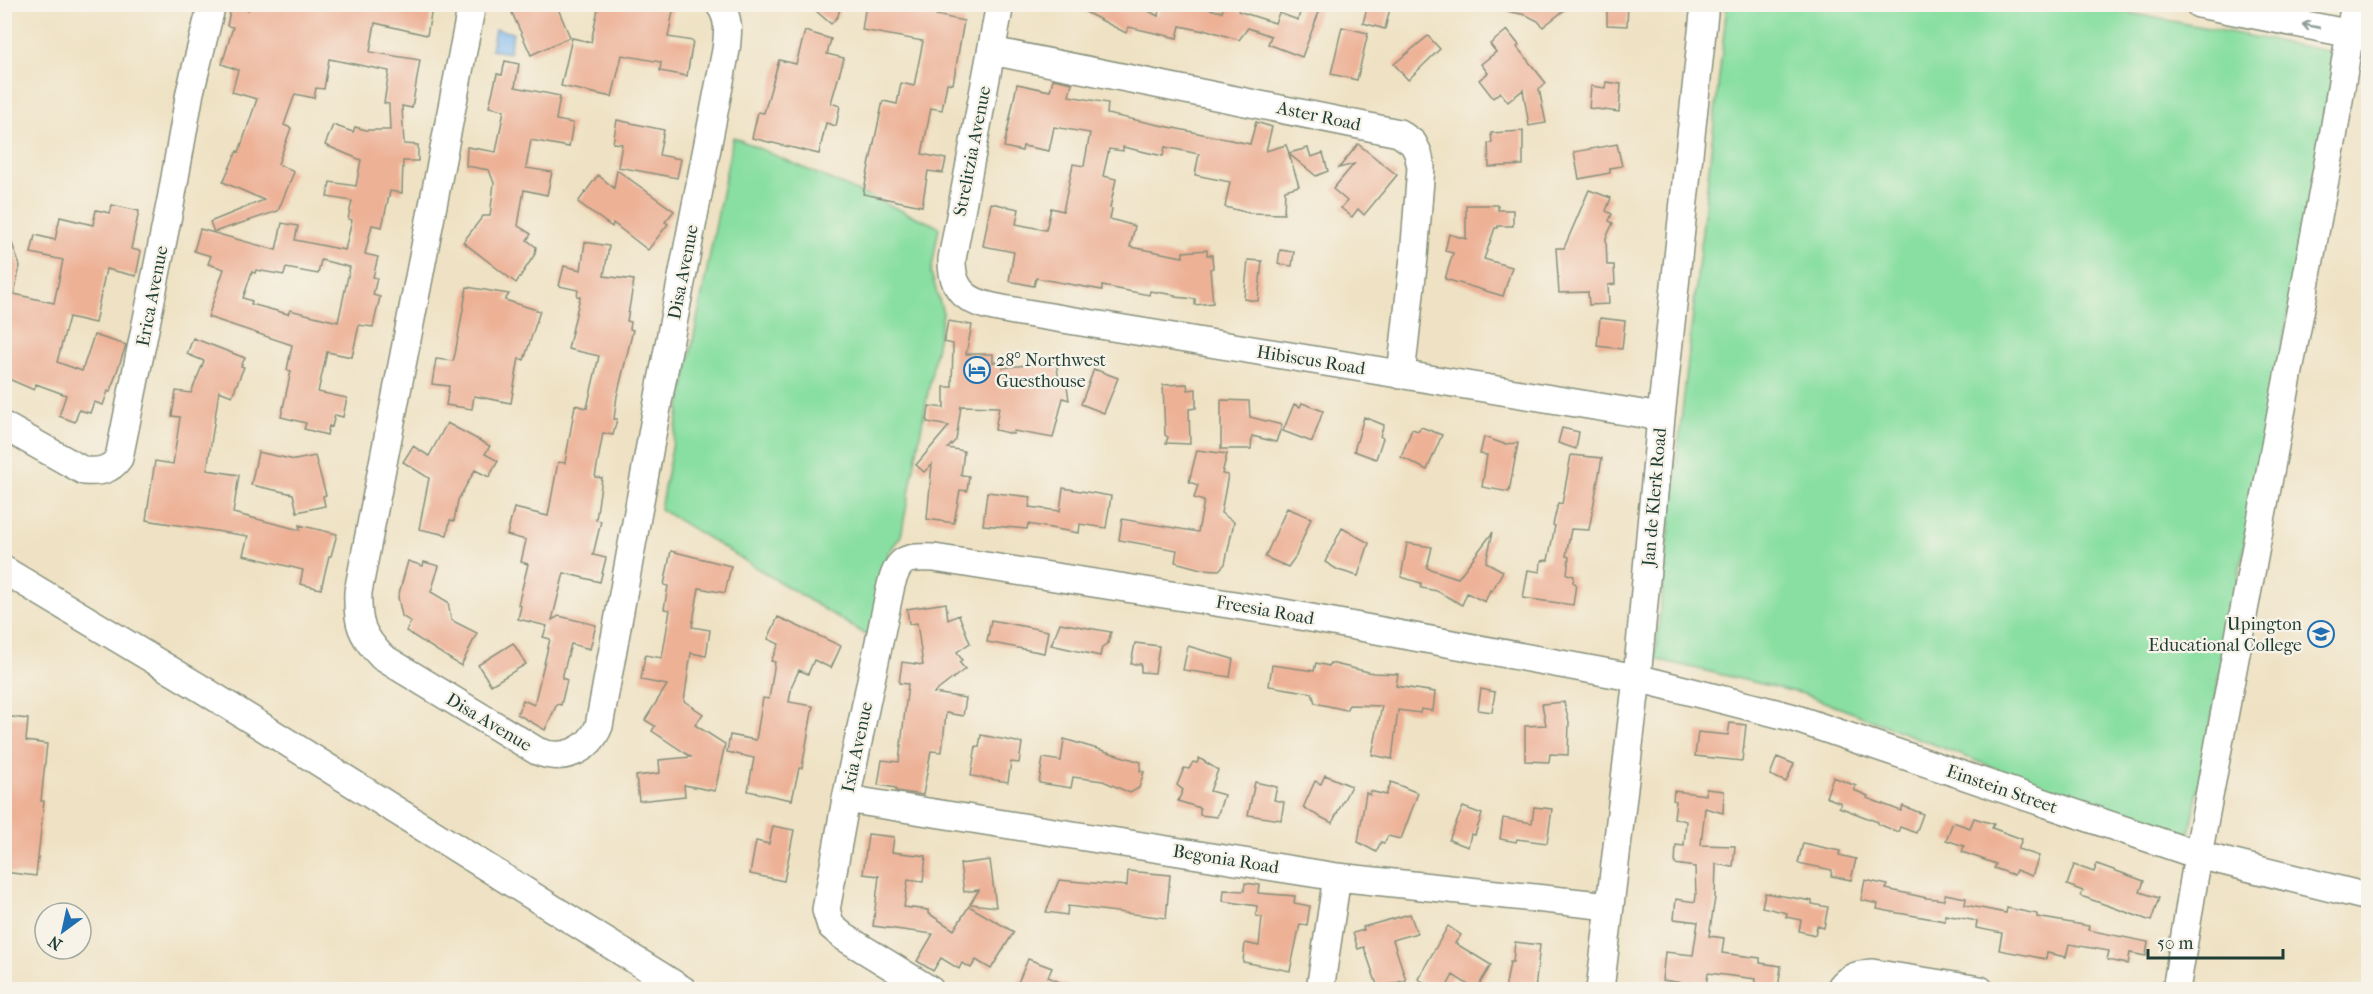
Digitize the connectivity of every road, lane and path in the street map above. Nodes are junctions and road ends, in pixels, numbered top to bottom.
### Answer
1 (212, 4) edge
2 (472, 4) edge
3 (719, 4) edge
4 (1000, 4) edge
5 (1705, 4) edge
6 (2199, 4) edge
7 (2355, 19) edge
8 (992, 51) junction
9 (964, 294) joint
10 (1401, 375) junction
11 (1661, 417) junction
12 (4, 426) edge
13 (896, 568) joint
14 (4, 570) edge
15 (1637, 678) junction
16 (846, 799) junction
17 (2198, 855) junction
18 (1337, 877) junction
19 (2368, 897) edge
20 (1609, 906) junction
21 (683, 990) edge
22 (930, 990) edge
23 (1320, 990) edge
24 (1600, 990) edge
25 (1839, 990) edge
26 (1980, 990) edge
27 (2176, 990) edge

1 - 12 street, Erica Avenue
2 - 3 street, Disa Avenue
4 - 8 street, Strelitzia Avenue
5 - 11 street, Jan de Klerk Road
7 -> 6 street
7 - 17 street
8 - 9 street, Strelitzia Avenue
8 - 10 street, Aster Road
9 - 10 street, Hibiscus Road
10 - 11 street, Hibiscus Road
11 - 15 street, Jan de Klerk Road
13 - 15 street, Freesia Road
13 - 16 street, Ixia Avenue
14 - 21 street
15 - 17 street, Einstein Street
15 - 20 street, Jan de Klerk Road
16 - 18 street, Begonia Road
16 - 22 street, Ixia Avenue
17 - 19 street, Einstein Street
17 - 27 street
18 - 20 street, Begonia Road
18 - 23 street
20 - 24 street, Jan de Klerk Road
25 - 26 street

